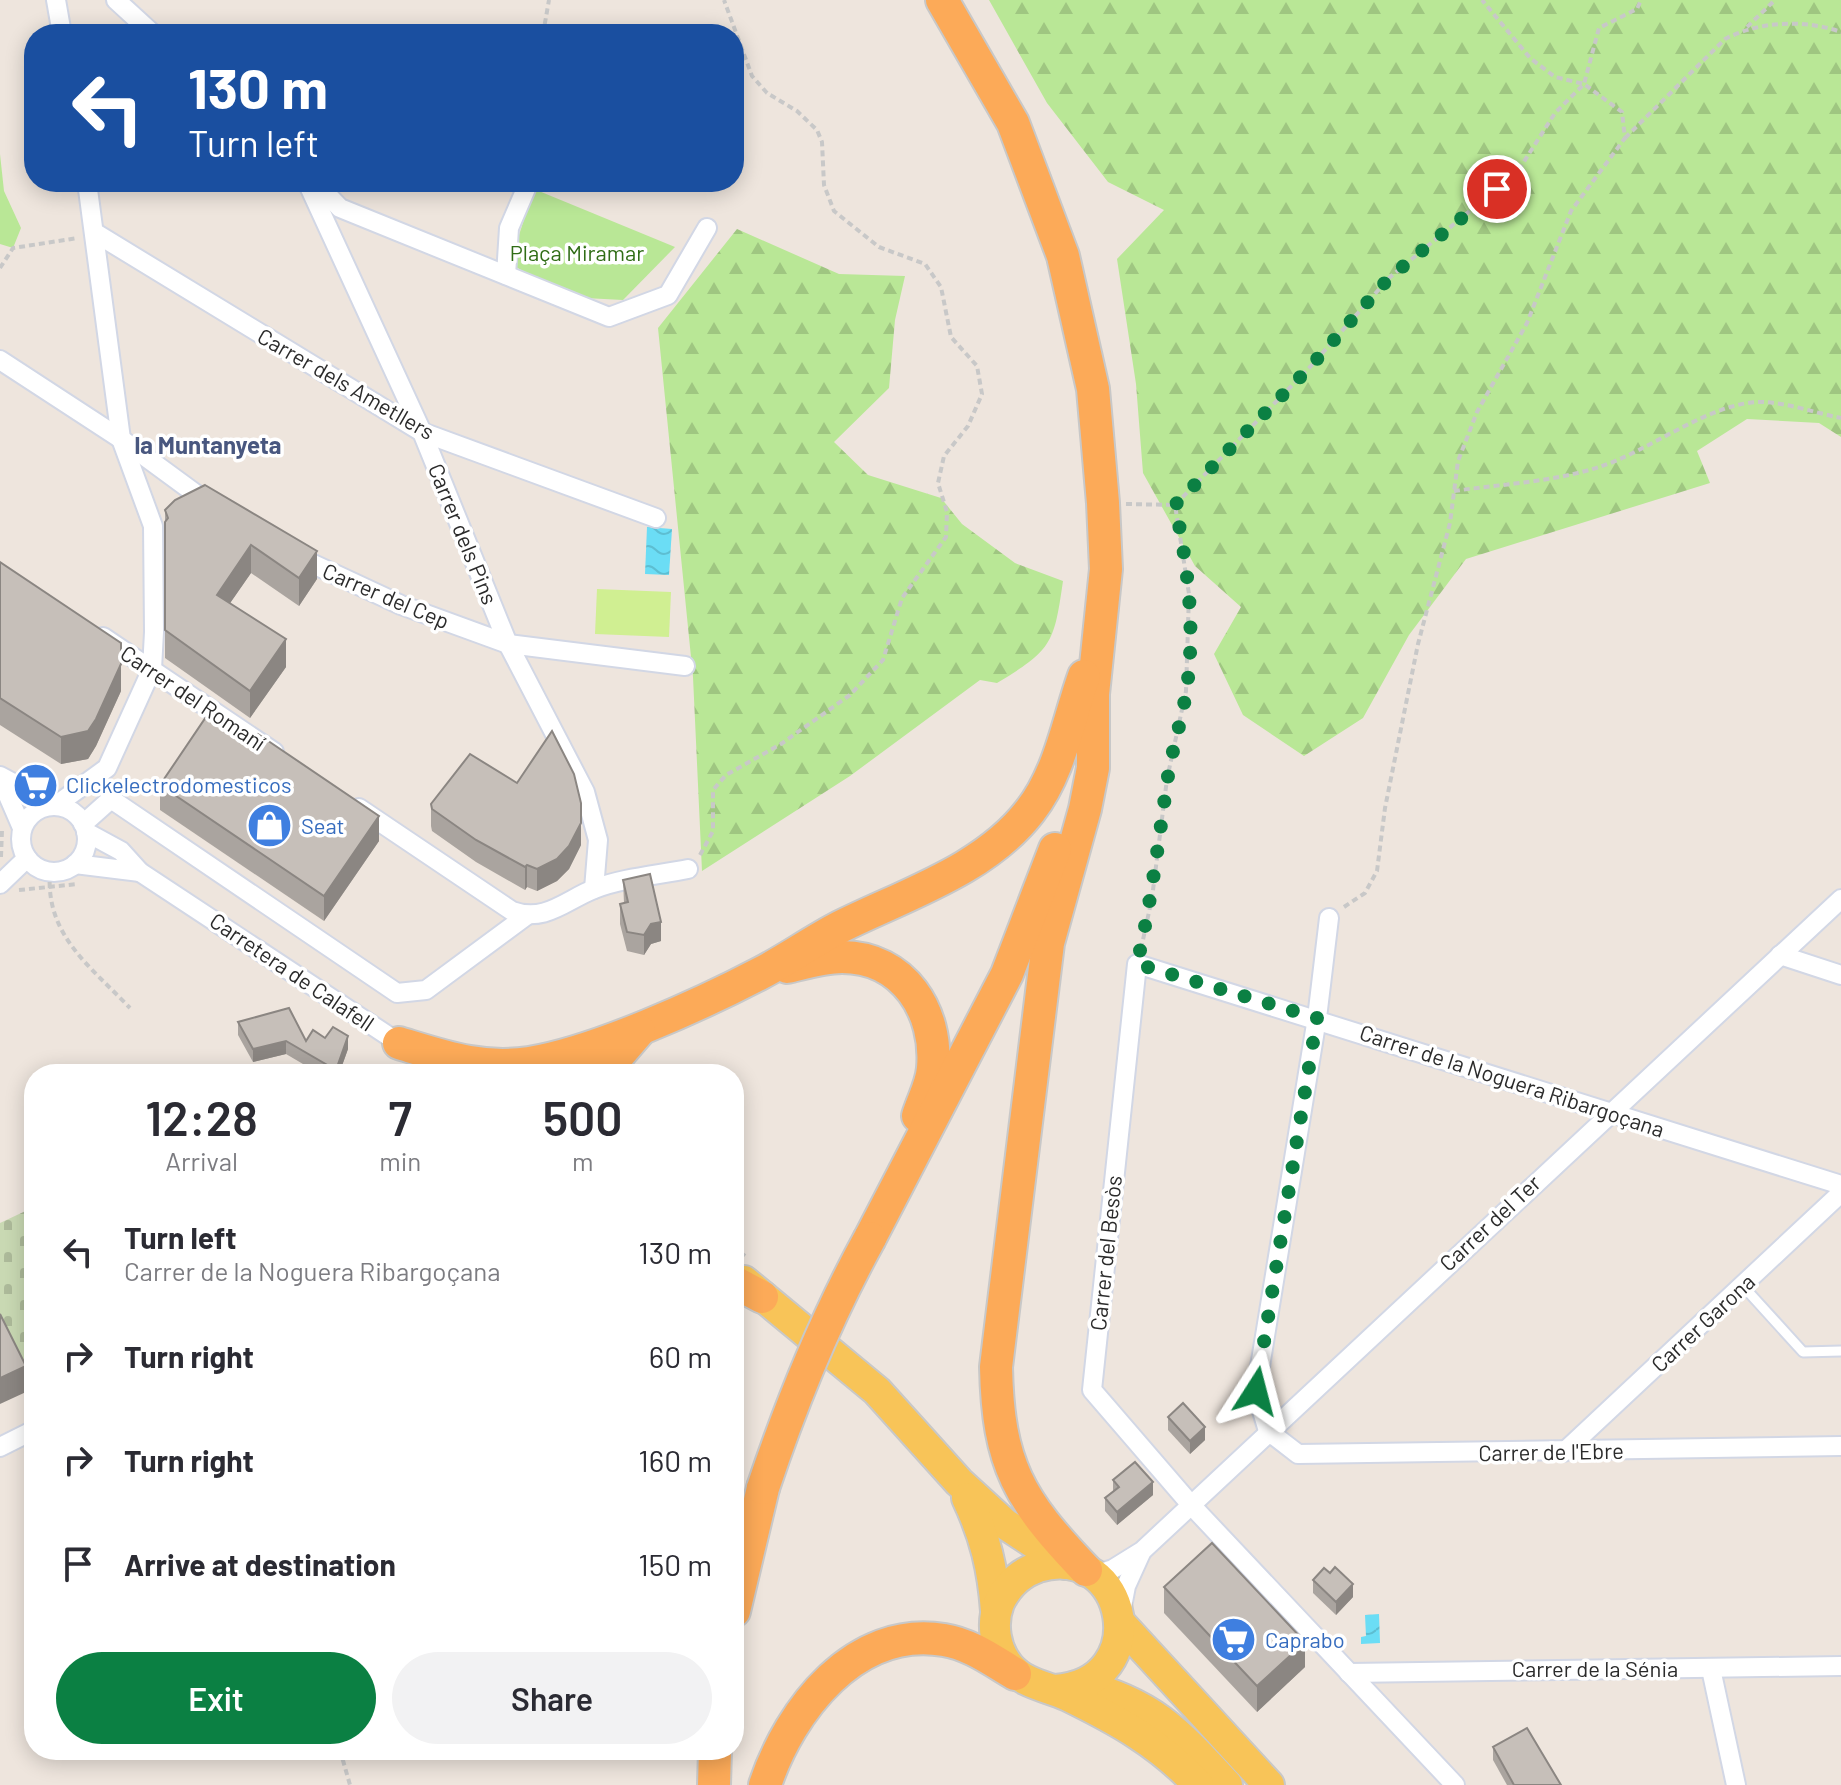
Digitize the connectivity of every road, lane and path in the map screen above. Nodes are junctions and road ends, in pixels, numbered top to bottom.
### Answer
1 (56, 0) edge
2 (116, 0) edge
3 (549, 0) edge
4 (724, 0) edge
5 (942, 0) edge
6 (1482, 0) edge
7 (1641, 0) edge
8 (1775, 0) edge
9 (60, 24) edge
10 (142, 24) edge
11 (545, 24) edge
12 (733, 24) edge
13 (1746, 29) junction
14 (1841, 32) edge
15 (744, 54) edge
16 (1584, 84) junction
17 (1625, 138) junction
18 (89, 192) edge
19 (312, 192) edge
20 (325, 192) edge
21 (525, 192) edge
22 (707, 228) dead end
23 (97, 234) junction
24 (0, 268) edge
25 (506, 275) junction
26 (0, 360) edge
27 (1841, 418) edge
28 (422, 432) junction
29 (121, 439) junction
30 (1454, 491) junction
31 (1103, 503) junction
32 (1175, 505) junction
33 (229, 515) edge
34 (656, 518) dead end
35 (280, 546) edge
36 (86, 626) edge
37 (1099, 636) junction
38 (508, 644) junction
39 (685, 666) dead end
40 (152, 669) junction
41 (1093, 694) junction
42 (288, 761) edge
43 (107, 768) junction
44 (0, 776) edge
45 (340, 796) edge
46 (111, 799) junction
47 (52, 806) junction
48 (22, 828) junction
49 (85, 828) junction
50 (27, 858) junction
51 (75, 864) junction
52 (688, 869) joint
53 (50, 872) junction
54 (140, 872) junction
55 (0, 884) edge
56 (594, 889) junction
57 (1841, 899) edge
58 (526, 916) junction
59 (1329, 918) joint
60 (1780, 955) junction
61 (1137, 964) junction
62 (760, 974) junction
63 (1841, 975) edge
64 (130, 1008) dead end
65 (1317, 1018) junction
66 (646, 1025) junction
67 (399, 1043) junction
68 (429, 1064) edge
69 (468, 1064) edge
70 (511, 1064) edge
71 (609, 1064) edge
72 (1607, 1113) junction
73 (903, 1176) junction
74 (1841, 1185) edge
75 (1841, 1193) edge
76 (744, 1281) edge
77 (1743, 1286) junction
78 (744, 1287) edge
79 (762, 1297) junction
80 (1841, 1351) edge
81 (1268, 1431) junction
82 (24, 1435) edge
83 (1841, 1446) edge
84 (0, 1447) edge
85 (1564, 1452) junction
86 (959, 1482) junction
87 (763, 1488) junction
88 (1192, 1506) junction
89 (744, 1522) edge
90 (1142, 1551) junction
91 (744, 1569) edge
92 (1082, 1570) junction
93 (996, 1611) junction
94 (1125, 1627) junction
95 (1841, 1666) edge
96 (1711, 1669) junction
97 (1349, 1673) junction
98 (1015, 1674) junction
99 (1068, 1688) junction
100 (343, 1760) edge
101 (715, 1760) edge
102 (350, 1785) edge
103 (714, 1785) edge
104 (765, 1785) edge
105 (1198, 1785) edge
106 (1227, 1785) edge
107 (1241, 1785) edge
108 (1269, 1785) edge
109 (1455, 1785) edge
110 (1736, 1785) edge

1 - 9 street
2 - 10 street
3 - 11 path
4 - 12 path
5 - 31 highway
6 - 16 path
7 - 16 path
8 - 13 path
13 - 14 path
13 - 17 path
15 - 52 path
16 - 17 path
16 - 32 path
17 - 30 path
18 - 23 street
19 - 28 street, Carrer dels Pins
20 - 25 street
21 - 25 street
22 - 25 street
23 - 24 path
23 - 28 street, Carrer dels Ametllers
23 - 29 street
26 - 29 street
27 - 30 path
28 - 34 street, Carrer dels Ametllers
28 - 38 street, Carrer dels Pins
29 - 33 street
29 - 40 street
30 - 59 path
31 - 32 path
31 - 37 highway
32 - 61 path
35 - 38 street, Carrer del Cep
36 - 40 street, Carrer del Romaní
37 - 41 highway
37 - 62 highway
38 - 39 street, Carrer del Cep
38 - 56 street, Carrer dels Pins
40 - 42 street, Carrer del Romaní
40 - 43 street
41 - 73 highway
41 - 92 highway
43 - 46 street
43 - 47 street
44 - 47 street
44 - 48 street
45 - 58 street
46 - 49 street
46 - 58 street
47 - 48 street
47 - 49 street
48 - 50 street
49 - 51 street
49 - 54 street, Carretera de Calafell
50 - 53 street
50 - 55 street
51 - 53 street
51 - 54 street, Carretera de Calafell
52 - 56 street
53 - 64 path
54 - 67 street, Carretera de Calafell
56 - 58 street
57 - 60 street, Carrer del Ter
59 - 65 street
60 - 63 street
60 - 72 street, Carrer del Ter
61 - 65 street, Carrer de la Noguera Ribargoçana
61 - 88 street, Carrer del Besòs
62 - 66 highway
62 - 73 highway
65 - 72 street, Carrer de la Noguera Ribargoçana
65 - 81 street
66 - 70 highway
66 - 71 highway
67 - 68 main road, Carretera de Calafell
67 - 69 highway
72 - 74 street, Carrer de la Noguera Ribargoçana
72 - 81 street, Carrer del Ter
73 - 87 highway, bridge
75 - 77 street, Carrer Garona
76 - 79 main road
77 - 80 lane
77 - 85 street, Carrer Garona
78 - 79 highway
79 - 86 main road
81 - 85 street, Carrer de l'Ebre
81 - 88 street, Carrer del Ter
82 - 84 street
83 - 85 street, Carrer de l'Ebre
86 - 92 main road
86 - 93 main road
87 - 89 highway
87 - 91 highway
88 - 90 street, Carrer del Ter
88 - 97 street, Carrer del Besòs
90 - 92 street, Carrer del Ter
90 - 94 street, Carrer del Ter
92 - 93 main road
92 - 94 main road
93 - 98 main road
94 - 99 main road
94 - 107 main road
94 - 108 main road
95 - 96 street, Carrer de la Sénia
96 - 97 street, Carrer de la Sénia
96 - 110 street
97 - 109 street, Carrer del Besòs
98 - 99 main road
98 - 104 highway
99 - 105 main road
99 - 106 main road
100 - 102 path
101 - 103 highway

